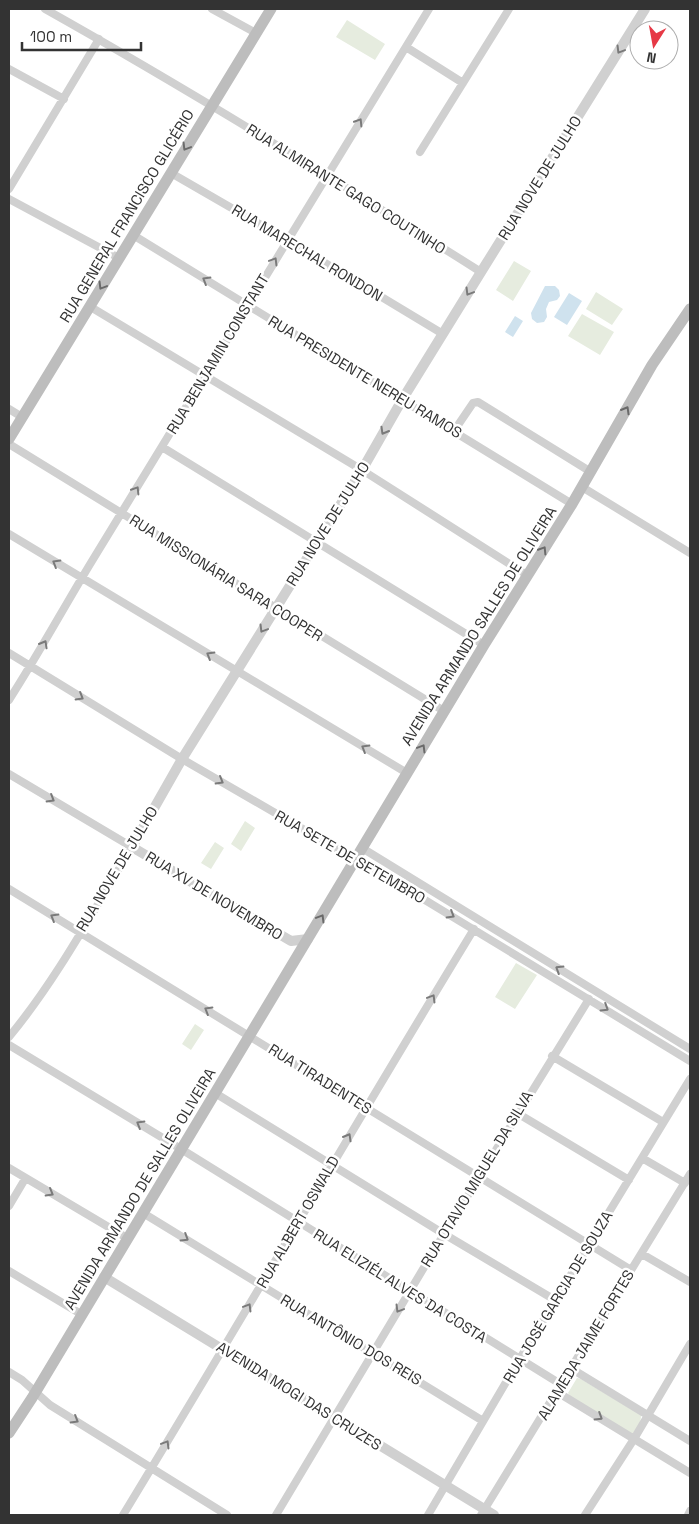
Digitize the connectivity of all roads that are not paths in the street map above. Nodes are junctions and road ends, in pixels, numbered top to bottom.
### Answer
1 (45, 9) edge
2 (212, 9) edge
3 (271, 9) edge
4 (429, 9) edge
5 (509, 9) edge
6 (645, 9) edge
7 (256, 33) junction
8 (99, 39) junction
9 (406, 47) junction
10 (9, 69) edge
11 (463, 84) junction
12 (64, 99) junction
13 (212, 106) junction
14 (420, 152) dead end
15 (171, 173) junction
16 (327, 175) junction
17 (9, 189) edge
18 (9, 199) edge
19 (133, 235) junction
20 (287, 240) junction
21 (119, 258) junction
22 (481, 272) junction
23 (89, 306) junction
24 (248, 306) junction
25 (690, 309) edge
26 (443, 334) junction
27 (206, 375) junction
28 (402, 400) junction
29 (9, 409) edge
30 (22, 417) junction
31 (454, 431) junction
32 (9, 438) edge
33 (9, 444) edge
34 (162, 447) junction
35 (362, 470) junction
36 (591, 472) junction
37 (582, 487) junction
38 (572, 504) junction
39 (122, 513) junction
40 (9, 534) edge
41 (317, 543) junction
42 (690, 553) edge
43 (527, 575) junction
44 (81, 578) junction
45 (276, 609) junction
46 (484, 645) junction
47 (9, 654) edge
48 (31, 667) junction
49 (237, 672) junction
50 (9, 700) edge
51 (444, 711) junction
52 (182, 759) junction
53 (407, 773) junction
54 (9, 774) edge
55 (132, 847) junction
56 (362, 848) junction
57 (354, 860) junction
58 (9, 890) edge
59 (474, 929) junction
60 (80, 932) junction
61 (308, 939) junction
62 (291, 941) junction
63 (296, 960) junction
64 (589, 998) junction
65 (250, 1036) junction
66 (9, 1037) edge
67 (9, 1045) edge
68 (690, 1049) edge
69 (552, 1056) junction
70 (690, 1061) edge
71 (690, 1079) edge
72 (215, 1093) junction
73 (366, 1107) junction
74 (518, 1113) junction
75 (663, 1122) junction
76 (181, 1149) junction
77 (642, 1158) junction
78 (331, 1165) junction
79 (9, 1168) edge
80 (690, 1174) edge
81 (479, 1177) junction
82 (25, 1178) junction
83 (628, 1180) junction
84 (685, 1183) junction
85 (9, 1206) edge
86 (143, 1213) junction
87 (298, 1222) junction
88 (444, 1234) junction
89 (127, 1238) junction
90 (589, 1244) junction
91 (642, 1254) junction
92 (631, 1270) junction
93 (9, 1271) edge
94 (104, 1277) junction
95 (690, 1282) edge
96 (261, 1286) junction
97 (409, 1292) junction
98 (555, 1300) junction
99 (81, 1314) junction
100 (690, 1344) edge
101 (223, 1349) junction
102 (373, 1353) junction
103 (519, 1360) junction
104 (572, 1369) junction
105 (9, 1372) edge
106 (560, 1388) junction
107 (35, 1392) junction
108 (648, 1414) junction
109 (334, 1418) junction
110 (483, 1421) junction
111 (9, 1433) edge
112 (634, 1439) junction
113 (690, 1441) edge
114 (152, 1467) junction
115 (690, 1473) edge
116 (446, 1486) junction
117 (690, 1511) edge
118 (482, 1512) edge
119 (123, 1515) edge
120 (227, 1515) edge
121 (276, 1515) edge
122 (428, 1515) edge
123 (494, 1515) edge
124 (585, 1515) edge
125 (688, 1515) edge

1 - 8 street, RUA ALMIRANTE GAGO COUTINHO
2 - 7 street
3 - 7 main road, RUA GENERAL FRANCISCO GLICÉRIO
4 - 9 street, RUA BENJAMIN CONSTANT
5 - 11 street
6 -> 22 street, RUA NOVE DE JULHO
7 - 13 main road, RUA GENERAL FRANCISCO GLICÉRIO
8 - 12 street
8 - 13 street, RUA ALMIRANTE GAGO COUTINHO
9 - 11 street
16 -> 9 street, RUA BENJAMIN CONSTANT
10 - 12 street
11 - 14 street
12 - 17 street
13 -> 15 main road, RUA GENERAL FRANCISCO GLICÉRIO
13 - 16 street, RUA ALMIRANTE GAGO COUTINHO
15 - 19 main road, RUA GENERAL FRANCISCO GLICÉRIO
15 - 20 street, RUA MARECHAL RONDON
16 - 20 street, RUA BENJAMIN CONSTANT
16 - 22 street, RUA ALMIRANTE GAGO COUTINHO
18 - 21 street
19 - 21 main road, RUA GENERAL FRANCISCO GLICÉRIO
24 -> 19 street, RUA PRESIDENTE NEREU RAMOS
24 -> 20 street, RUA BENJAMIN CONSTANT
20 - 26 street, RUA MARECHAL RONDON
21 -> 23 main road, RUA GENERAL FRANCISCO GLICÉRIO
22 -> 26 street, RUA NOVE DE JULHO
23 - 27 street
23 - 30 main road, RUA GENERAL FRANCISCO GLICÉRIO
24 - 27 street, RUA BENJAMIN CONSTANT
24 - 28 street, RUA PRESIDENTE NEREU RAMOS
36 -> 25 main road, AVENIDA ARMANDO SALLES DE OLIVEIRA
26 - 28 street, RUA NOVE DE JULHO
27 - 34 street, RUA BENJAMIN CONSTANT
27 - 35 street
28 - 31 street, RUA PRESIDENTE NEREU RAMOS
28 -> 35 street, RUA NOVE DE JULHO
29 - 30 street
30 - 32 main road, RUA GENERAL FRANCISCO GLICÉRIO
31 - 36 street
31 - 38 street, RUA PRESIDENTE NEREU RAMOS
33 - 39 street, RUA MISSIONÁRIA SARA COOPER
39 -> 34 street, RUA BENJAMIN CONSTANT
34 - 41 street
35 - 41 street, RUA NOVE DE JULHO
35 - 43 street
36 - 37 main road, AVENIDA ARMANDO SALLES DE OLIVEIRA
37 - 38 main road, AVENIDA ARMANDO SALLES DE OLIVEIRA
37 - 42 street
43 -> 38 main road, AVENIDA ARMANDO SALLES DE OLIVEIRA
39 - 44 street, RUA BENJAMIN CONSTANT
39 - 45 street, RUA MISSIONÁRIA SARA COOPER
44 -> 40 street
41 - 45 street, RUA NOVE DE JULHO
41 - 46 street
43 - 46 main road, AVENIDA ARMANDO SALLES DE OLIVEIRA
48 -> 44 street, RUA BENJAMIN CONSTANT
49 -> 44 street
45 -> 49 street, RUA NOVE DE JULHO
45 - 51 street, RUA MISSIONÁRIA SARA COOPER
46 - 51 main road, AVENIDA ARMANDO SALLES DE OLIVEIRA
47 - 48 street, RUA SETE DE SETEMBRO
48 - 50 street, RUA BENJAMIN CONSTANT
48 -> 52 street, RUA SETE DE SETEMBRO
49 - 52 street, RUA NOVE DE JULHO
53 -> 49 street
53 -> 51 main road, AVENIDA ARMANDO SALLES DE OLIVEIRA
52 - 55 street, RUA NOVE DE JULHO
52 -> 57 street, RUA SETE DE SETEMBRO
53 - 56 main road, AVENIDA ARMANDO SALLES DE OLIVEIRA
54 -> 55 street, RUA XV DE NOVEMBRO
55 - 60 street, RUA NOVE DE JULHO
55 - 62 street, RUA XV DE NOVEMBRO
56 - 57 main road, AVENIDA ARMANDO SALLES DE OLIVEIRA
68 -> 56 street, RUA SETE DE SETEMBRO
57 -> 59 street, RUA SETE DE SETEMBRO
61 -> 57 main road, AVENIDA ARMANDO SALLES DE OLIVEIRA
60 -> 58 street, RUA TIRADENTES
59 - 64 street, RUA SETE DE SETEMBRO
73 -> 59 street, RUA ALBERT OSWALD
65 -> 60 street, RUA TIRADENTES
60 - 66 street, RUA NOVE DE JULHO
61 - 62 street, RUA XV DE NOVEMBRO
61 - 63 main road, AVENIDA ARMANDO SALLES DE OLIVEIRA
62 - 63 street, RUA XV DE NOVEMBRO
63 - 65 main road, AVENIDA ARMANDO DE SALLES OLIVEIRA
64 - 69 street, RUA OTAVIO MIGUEL DA SILVA
64 -> 70 street, RUA SETE DE SETEMBRO
65 - 72 main road, AVENIDA ARMANDO DE SALLES OLIVEIRA
65 - 73 street, RUA TIRADENTES
76 -> 67 street, RUA ELIZIÉL ALVES DA COSTA
69 - 74 street, RUA OTAVIO MIGUEL DA SILVA
69 - 75 street
71 - 75 street, RUA JOSÉ GARCIA DE SOUZA
72 - 76 main road, AVENIDA ARMANDO DE SALLES OLIVEIRA
72 - 78 street
78 -> 73 street, RUA ALBERT OSWALD
73 - 81 street, RUA TIRADENTES
74 - 81 street, RUA OTAVIO MIGUEL DA SILVA
74 - 83 street
75 - 77 street, RUA JOSÉ GARCIA DE SOUZA
76 - 86 main road, AVENIDA ARMANDO DE SALLES OLIVEIRA
76 - 87 street, RUA ELIZIÉL ALVES DA COSTA
77 - 83 street, RUA JOSÉ GARCIA DE SOUZA
77 - 84 street
78 - 87 street, RUA ALBERT OSWALD
78 - 88 street
79 - 82 street
80 - 84 street, ALAMEDA JAIME FORTES
81 - 88 street, RUA OTAVIO MIGUEL DA SILVA
81 - 90 street, RUA TIRADENTES
82 - 85 street
82 -> 89 street
83 - 90 street, RUA JOSÉ GARCIA DE SOUZA
84 - 91 street, ALAMEDA JAIME FORTES
86 - 89 main road, AVENIDA ARMANDO DE SALLES OLIVEIRA
86 -> 96 street, RUA ANTÔNIO DOS REIS
87 - 96 street, RUA ALBERT OSWALD
87 - 97 street, RUA ELIZIÉL ALVES DA COSTA
88 - 97 street, RUA OTAVIO MIGUEL DA SILVA
88 - 98 street
89 - 94 main road, AVENIDA ARMANDO DE SALLES OLIVEIRA
90 - 92 street, RUA TIRADENTES
90 - 98 street, RUA JOSÉ GARCIA DE SOUZA
91 - 92 street, ALAMEDA JAIME FORTES
91 - 95 street
92 - 104 street, ALAMEDA JAIME FORTES
93 - 99 street
94 - 99 main road, AVENIDA ARMANDO DE SALLES OLIVEIRA
94 - 101 street, AVENIDA MOGI DAS CRUZES
101 -> 96 street, RUA ALBERT OSWALD
96 - 102 street, RUA ANTÔNIO DOS REIS
97 -> 102 street, RUA OTAVIO MIGUEL DA SILVA
97 - 103 street, RUA ELIZIÉL ALVES DA COSTA
98 - 103 street, RUA JOSÉ GARCIA DE SOUZA
99 - 107 main road, AVENIDA ARMANDO DE SALLES OLIVEIRA
100 - 108 street
101 - 109 street, AVENIDA MOGI DAS CRUZES
114 -> 101 street, RUA ALBERT OSWALD
102 - 109 street, RUA OTAVIO MIGUEL DA SILVA
102 - 110 street, RUA ANTÔNIO DOS REIS
103 - 106 street, RUA ELIZIÉL ALVES DA COSTA
103 - 110 street, RUA JOSÉ GARCIA DE SOUZA
104 - 106 street, ALAMEDA JAIME FORTES
104 - 108 street
105 - 107 street
106 -> 112 street, RUA ELIZIÉL ALVES DA COSTA
106 - 118 street, ALAMEDA JAIME FORTES
107 - 111 main road, AVENIDA ARMANDO DE SALLES OLIVEIRA
107 -> 114 street
108 - 112 street
108 - 113 street
109 - 116 street, AVENIDA MOGI DAS CRUZES
109 - 121 street, RUA OTAVIO MIGUEL DA SILVA
110 - 116 street, RUA JOSÉ GARCIA DE SOUZA
112 - 115 street, RUA ELIZIÉL ALVES DA COSTA
112 - 124 street
114 - 119 street, RUA ALBERT OSWALD
114 - 120 street
116 - 118 street, AVENIDA MOGI DAS CRUZES
116 - 122 street, RUA JOSÉ GARCIA DE SOUZA
117 - 125 street
118 - 123 street, AVENIDA MOGI DAS CRUZES

